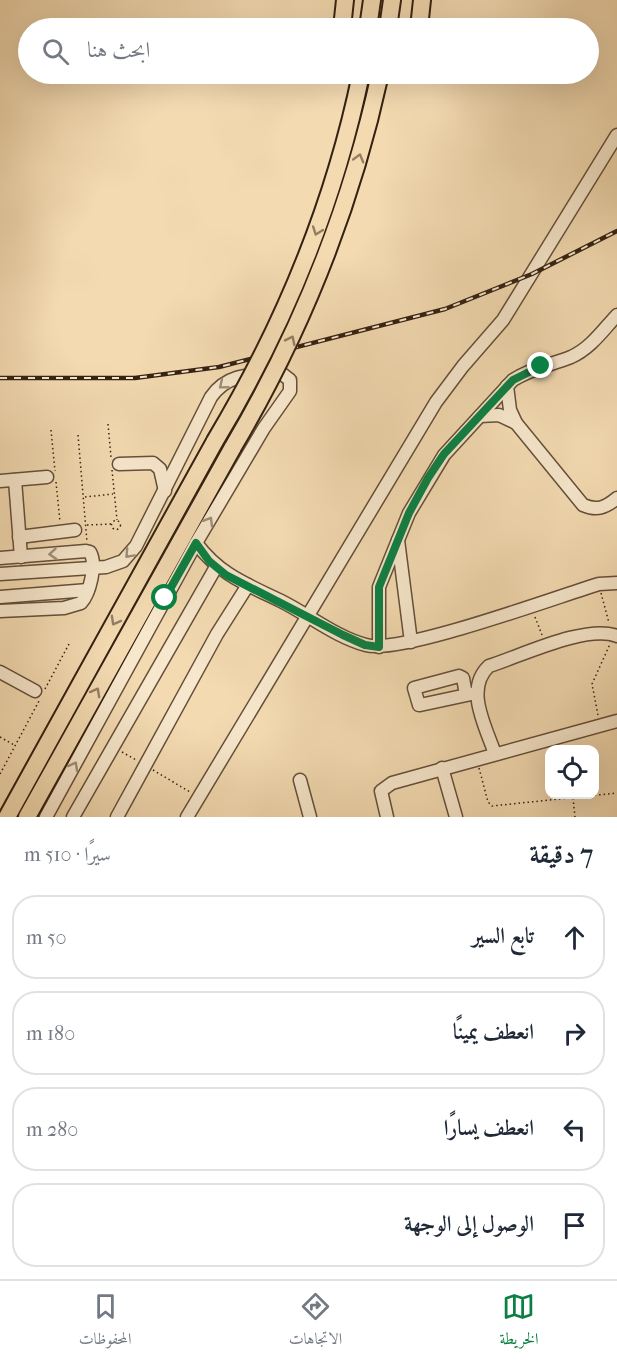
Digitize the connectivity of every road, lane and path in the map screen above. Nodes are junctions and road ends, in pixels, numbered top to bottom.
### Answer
1 (345, 0) edge
2 (422, 0) edge
3 (343, 18) edge
4 (420, 18) edge
5 (358, 84) edge
6 (377, 84) edge
7 (617, 135) edge
8 (617, 315) edge
9 (507, 386) junction
10 (480, 416) junction
11 (516, 423) junction
12 (78, 435) dead end
13 (119, 464) dead end
14 (47, 477) dead end
15 (15, 480) junction
16 (0, 481) edge
17 (165, 491) junction
18 (114, 494) dead end
19 (84, 498) junction
20 (617, 498) edge
21 (112, 524) dead end
22 (80, 527) junction
23 (20, 537) junction
24 (398, 539) junction
25 (88, 542) dead end
26 (196, 543) junction
27 (21, 557) junction
28 (0, 558) edge
29 (92, 567) junction
30 (216, 567) junction
31 (0, 574) edge
32 (617, 583) edge
33 (599, 584) junction
34 (248, 585) junction
35 (88, 590) junction
36 (0, 597) edge
37 (531, 605) junction
38 (0, 611) edge
39 (308, 615) junction
40 (616, 635) edge
41 (411, 642) junction
42 (69, 644) dead end
43 (379, 647) junction
44 (546, 647) junction
45 (0, 672) edge
46 (35, 691) dead end
47 (617, 721) edge
48 (601, 725) junction
49 (0, 737) edge
50 (15, 745) junction
51 (113, 747) junction
52 (495, 754) junction
53 (476, 759) junction
54 (145, 765) junction
55 (442, 768) junction
56 (0, 774) edge
57 (300, 780) dead end
58 (617, 793) edge
59 (599, 795) edge
60 (198, 798) junction
61 (563, 799) edge
62 (573, 799) edge
63 (7, 817) edge
64 (27, 817) edge
65 (46, 817) edge
66 (73, 817) edge
67 (117, 817) edge
68 (187, 817) edge
69 (310, 817) edge
70 (387, 817) edge
71 (456, 817) edge
72 (575, 817) edge

1 - 3 highway
2 - 4 highway
5 -> 63 highway, bridge
64 -> 6 highway, bridge
7 - 39 street
8 - 9 street
9 - 10 street
9 - 11 street
10 - 11 street
10 - 24 street
11 - 20 street
12 - 19 path
13 - 17 street
14 - 15 street
15 - 16 street
15 - 23 street
26 -> 17 street
17 -> 29 street
18 - 19 path
19 - 22 path
21 - 22 path
22 - 23 street
22 - 25 path
23 - 27 street
24 - 41 street
24 - 43 street
26 - 30 street
65 -> 26 street
27 - 28 street
29 -> 27 street
29 - 31 street
29 - 35 street
30 - 34 street
30 - 51 street
32 - 33 street
33 - 37 street
33 - 40 path
34 - 39 street
34 - 54 street
35 - 36 street
35 - 38 street
37 - 41 street
37 - 44 path
39 - 43 street
39 - 60 street
40 - 44 street
40 - 48 path
41 - 43 street
42 - 50 path
44 - 52 street
45 - 46 street
47 - 48 street
48 - 52 street
49 - 50 path
50 - 56 path
51 - 54 path
51 - 66 street
52 - 53 street
53 - 55 street
53 - 61 path
54 - 60 path
54 - 67 street
55 - 70 street
55 - 71 street
57 - 69 street
58 - 59 path
60 - 68 street
62 - 72 path

